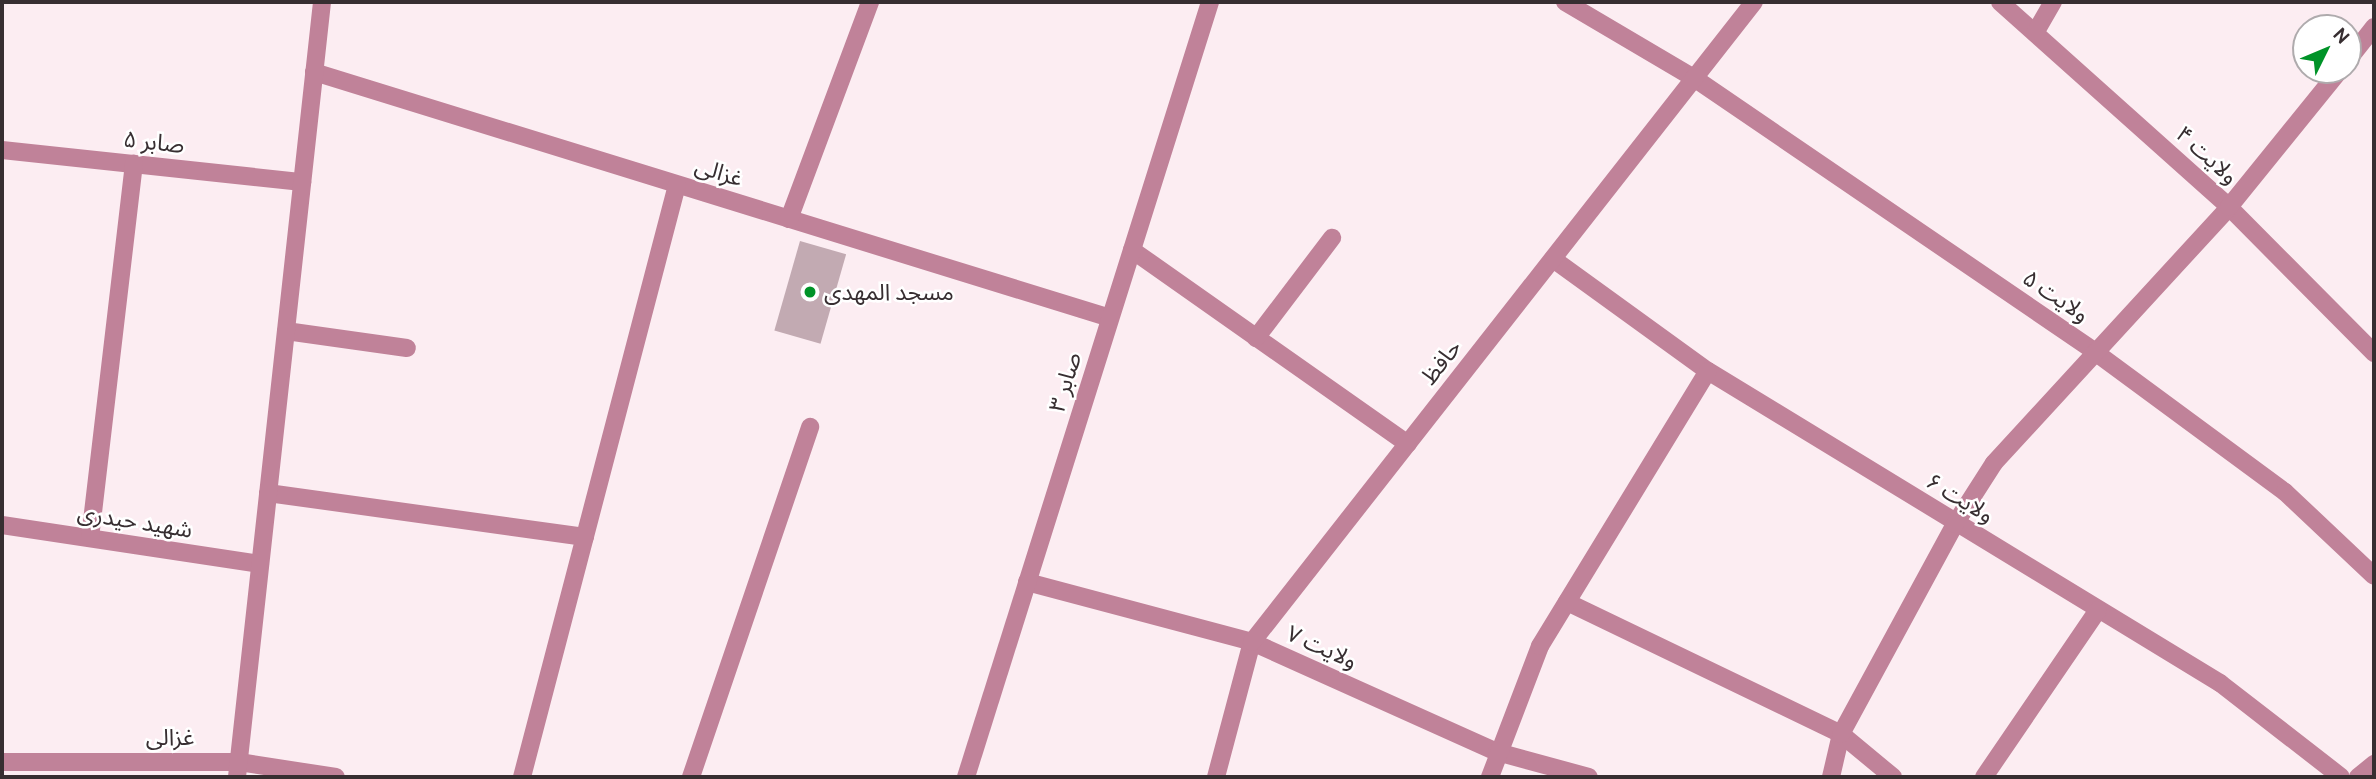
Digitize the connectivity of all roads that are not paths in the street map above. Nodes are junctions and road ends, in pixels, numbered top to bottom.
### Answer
1 (322, 2) edge
2 (870, 2) edge
3 (1210, 2) edge
4 (1564, 2) edge
5 (1754, 2) edge
6 (2000, 2) edge
7 (2053, 2) edge
8 (2374, 27) edge
9 (2035, 33) junction
10 (2362, 42) edge
11 (314, 72) junction
12 (1694, 78) junction
13 (2329, 84) edge
14 (2, 150) edge
15 (134, 164) junction
16 (302, 182) junction
17 (677, 185) junction
18 (2229, 207) junction
19 (789, 219) junction
20 (1332, 238) dead end
21 (1132, 250) junction
22 (1553, 258) junction
23 (1111, 318) junction
24 (286, 331) junction
25 (1256, 338) junction
26 (407, 348) dead end
27 (2095, 352) junction
28 (2374, 353) edge
29 (1708, 371) junction
30 (810, 427) dead end
31 (1408, 444) junction
32 (268, 493) junction
33 (1955, 524) junction
34 (2, 525) edge
35 (585, 537) junction
36 (90, 538) junction
37 (260, 564) junction
38 (2374, 576) edge
39 (1027, 582) junction
40 (1567, 602) junction
41 (2098, 610) junction
42 (1252, 642) junction
43 (1841, 734) junction
44 (1497, 752) junction
45 (2, 762) edge
46 (2374, 764) edge
47 (238, 770) edge
48 (336, 777) edge
49 (522, 777) edge
50 (691, 777) edge
51 (966, 777) edge
52 (1216, 777) edge
53 (1490, 777) edge
54 (1589, 777) edge
55 (1831, 777) edge
56 (1893, 777) edge
57 (1984, 777) edge
58 (2341, 777) edge
59 (2358, 777) edge

1 - 11 street
2 - 19 street
3 - 21 street, صابر ۳
4 - 12 street, ولایت ۵
5 - 12 street, حافظ
6 - 9 street, ولایت ۴
7 - 9 street
8 - 10 street
9 - 18 street, ولایت ۴
11 - 16 street
11 - 17 street, غزالی
12 - 22 street, حافظ
12 - 27 street, ولایت ۵
13 - 18 street
14 - 15 street, صابر ۵
15 - 16 street, صابر ۵
15 - 36 street
16 - 24 street
17 - 19 street, غزالی
17 - 35 street
18 - 27 street
18 - 28 street, ولایت ۴
19 - 23 street, غزالی
20 - 25 street
21 - 23 street, صابر ۳
21 - 25 street
22 - 29 street, ولایت ۶
22 - 31 street, حافظ
23 - 39 street, صابر ۳
24 - 26 street
24 - 32 street
25 - 31 street
27 - 33 street
27 - 38 street, ولایت ۵
29 - 33 street, ولایت ۶
29 - 40 street
30 - 50 street
31 - 42 street, حافظ
32 - 35 street
32 - 37 street
33 - 41 street, ولایت ۶
33 - 43 street
34 - 36 street, شهید حیدری
35 - 49 street
36 - 37 street, شهید حیدری
37 - 47 street
39 - 42 street, ولایت ۷
39 - 51 street, صابر ۳
40 - 43 street
40 - 44 street
41 - 57 street
41 - 58 street, ولایت ۶
42 - 44 street, ولایت ۷
42 - 52 street, حافظ
43 - 55 street
43 - 56 street
44 - 53 street
44 - 54 street, ولایت ۷
45 - 47 street, غزالی
46 - 59 street
47 - 48 street, غزالی

